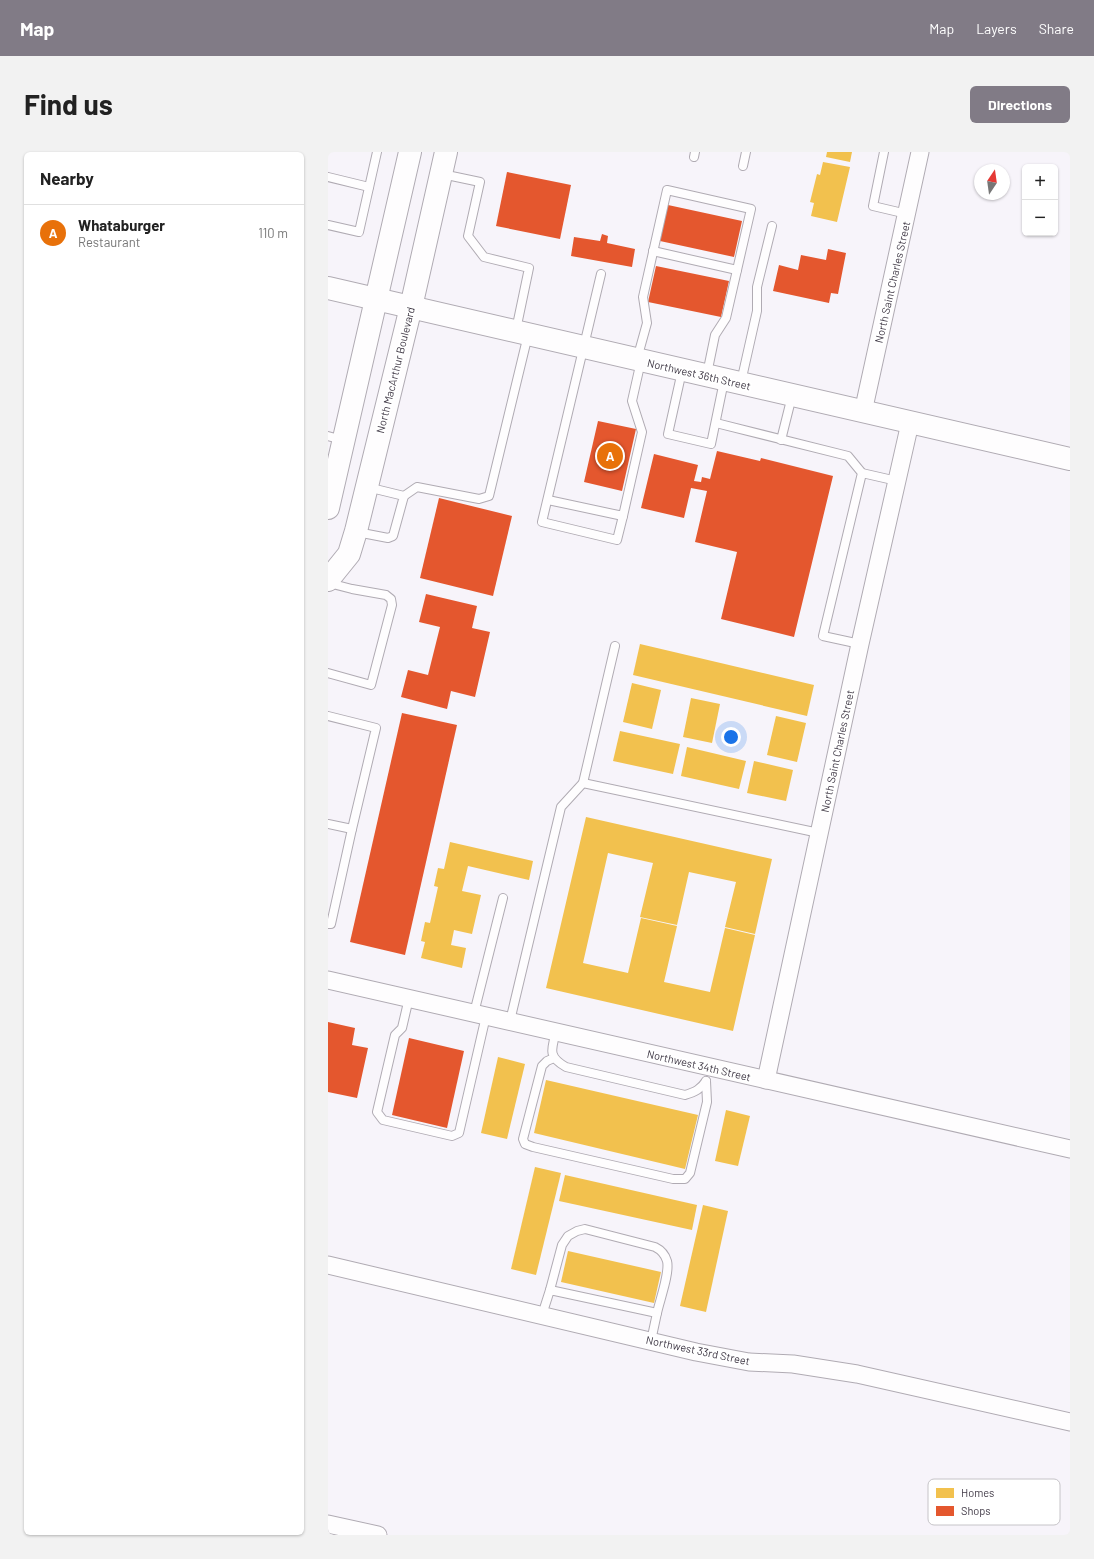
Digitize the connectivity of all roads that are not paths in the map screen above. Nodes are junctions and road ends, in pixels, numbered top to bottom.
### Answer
1 (377, 152) edge
2 (410, 152) edge
3 (446, 152) edge
4 (746, 152) edge
5 (884, 152) edge
6 (920, 152) edge
7 (743, 166) dead end
8 (441, 174) junction
9 (328, 177) edge
10 (369, 187) junction
11 (907, 214) junction
12 (328, 225) edge
13 (772, 226) dead end
14 (653, 251) junction
15 (737, 270) junction
16 (601, 274) dead end
17 (328, 288) edge
18 (375, 299) junction
19 (411, 307) junction
20 (522, 333) junction
21 (584, 348) junction
22 (639, 361) junction
23 (682, 370) junction
24 (724, 380) junction
25 (792, 396) junction
26 (863, 412) junction
27 (716, 423) junction
28 (910, 423) junction
29 (336, 438) edge
30 (781, 440) junction
31 (1070, 459) edge
32 (862, 473) junction
33 (897, 481) junction
34 (331, 483) edge
35 (366, 487) junction
36 (404, 496) junction
37 (548, 500) junction
38 (328, 508) edge
39 (623, 516) junction
40 (356, 531) junction
41 (328, 582) edge
42 (860, 644) junction
43 (615, 646) dead end
44 (328, 673) edge
45 (328, 716) edge
46 (583, 783) junction
47 (328, 824) edge
48 (352, 830) junction
49 (819, 833) junction
50 (504, 898) dead end
51 (328, 924) edge
52 (328, 980) edge
53 (409, 998) junction
54 (480, 1015) junction
55 (510, 1021) junction
56 (556, 1032) junction
57 (554, 1058) junction
58 (708, 1074) junction
59 (766, 1080) junction
60 (1070, 1149) edge
61 (328, 1265) edge
62 (550, 1290) junction
63 (656, 1313) junction
64 (542, 1315) junction
65 (651, 1341) junction
66 (1070, 1422) edge
67 (328, 1524) edge
68 (378, 1535) edge

1 - 10 lane
2 - 18 main road
3 - 8 main road, North MacArthur Boulevard
4 - 7 lane
5 - 11 lane
6 - 11 street, North Saint Charles Street
8 - 19 main road, North MacArthur Boulevard
8 - 20 lane
9 - 10 lane
10 - 12 lane
11 - 26 street, North Saint Charles Street
13 - 24 lane
14 - 15 lane
14 - 15 lane
14 - 22 lane
15 - 24 lane
16 - 21 lane
17 - 18 main road, Northwest 36th Street
18 - 19 main road, Northwest 36th Street
18 - 29 main road
19 - 20 main road, Northwest 36th Street
19 - 35 main road, North MacArthur Boulevard
20 - 21 main road, Northwest 36th Street
20 - 36 lane
21 - 22 main road, Northwest 36th Street
21 - 37 lane
22 - 23 main road, Northwest 36th Street
22 - 39 lane
23 - 24 main road, Northwest 36th Street
23 - 27 lane
24 - 25 main road, Northwest 36th Street
24 - 27 lane
25 - 26 main road, Northwest 36th Street
25 - 30 lane
26 - 28 main road, Northwest 36th Street
27 - 30 lane
28 - 31 main road, Northwest 36th Street
28 - 33 street, North Saint Charles Street
29 - 34 main road
30 - 32 lane
32 - 33 lane
32 - 42 lane
33 - 42 street, North Saint Charles Street
34 - 38 main road
35 - 36 lane
35 - 40 main road, North MacArthur Boulevard
36 - 40 lane
37 - 39 lane
37 - 39 lane
40 - 41 main road, North MacArthur Boulevard
41 - 44 lane
42 - 49 street, North Saint Charles Street
43 - 46 lane
45 - 48 lane
46 - 49 lane
46 - 55 lane
47 - 48 lane
48 - 51 lane
49 - 59 street, North Saint Charles Street
50 - 54 lane
52 - 53 street, Northwest 34th Street
53 - 54 street, Northwest 34th Street
53 - 54 lane
54 - 55 street, Northwest 34th Street
55 - 56 street, Northwest 34th Street
56 - 57 lane
56 - 58 street, Northwest 34th Street
57 - 58 lane
57 - 58 lane
58 - 59 street, Northwest 34th Street
59 - 60 street, Northwest 34th Street
61 - 64 street, Northwest 33rd Street
62 - 63 lane
62 - 63 lane
62 - 64 lane
63 - 65 lane
64 - 65 street, Northwest 33rd Street
65 - 66 street, Northwest 33rd Street
67 - 68 street

